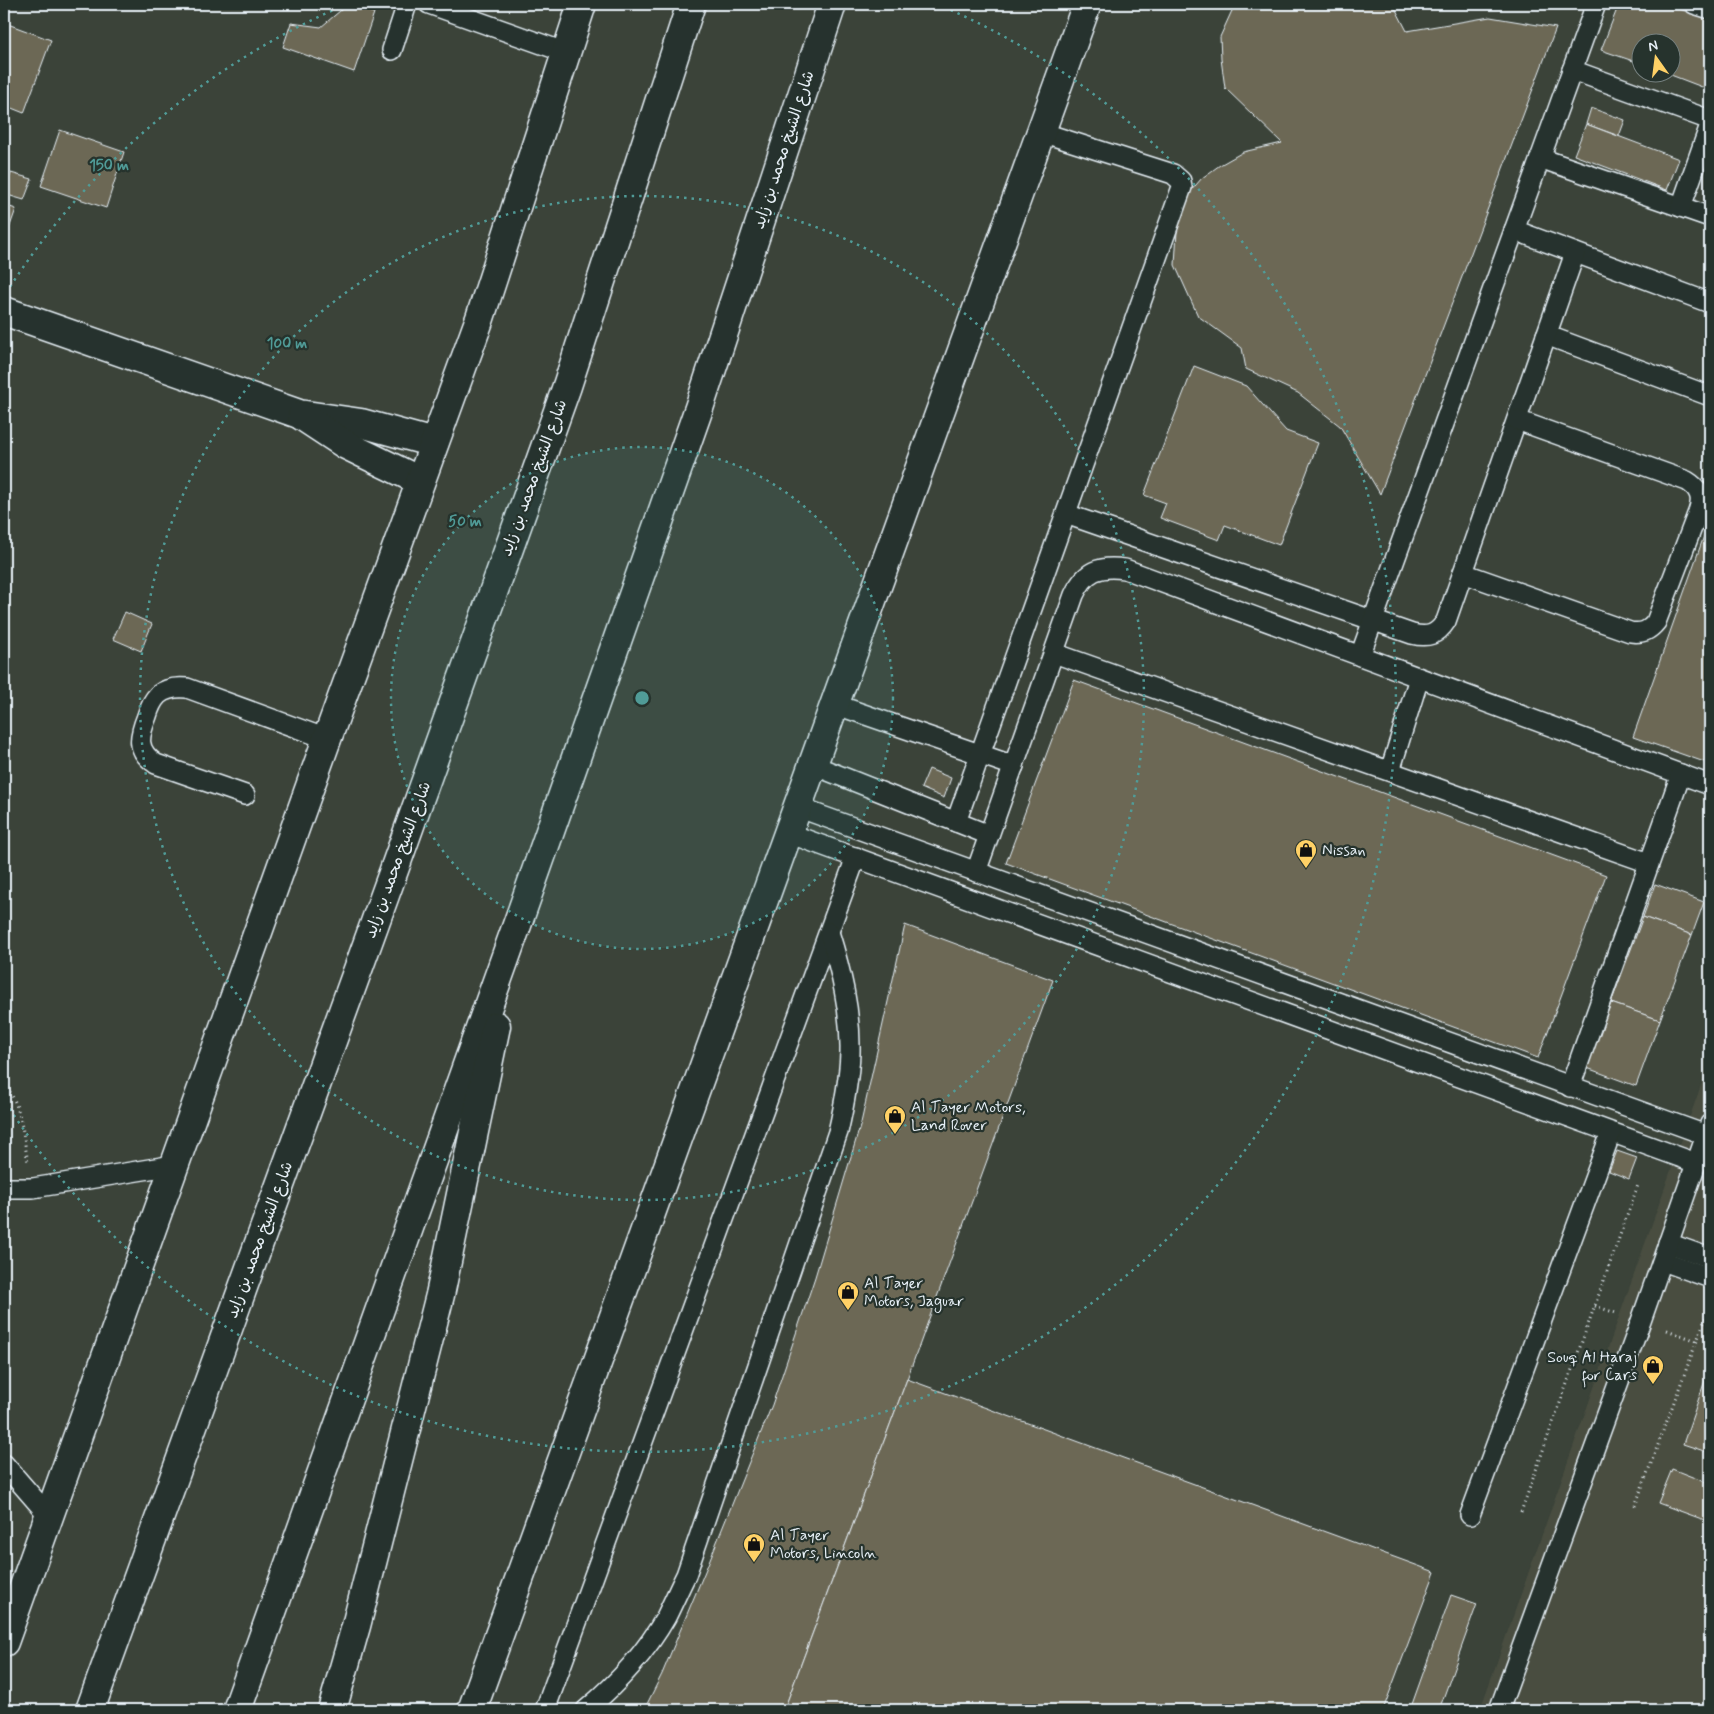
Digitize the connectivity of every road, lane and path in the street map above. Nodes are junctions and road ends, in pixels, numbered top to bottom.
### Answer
1 (407, 4) edge
2 (429, 4) edge
3 (582, 4) edge
4 (691, 4) edge
5 (832, 4) edge
6 (1087, 4) edge
7 (1596, 4) edge
8 (1694, 4) edge
9 (1710, 9) edge
10 (392, 50) dead end
11 (567, 53) junction
12 (1572, 70) junction
13 (1710, 120) edge
14 (1710, 125) edge
15 (1041, 132) junction
16 (1540, 158) junction
17 (1681, 206) junction
18 (1710, 217) edge
19 (1514, 230) junction
20 (1575, 253) junction
21 (1710, 302) edge
22 (4, 311) edge
23 (1546, 335) junction
24 (1710, 396) edge
25 (299, 414) junction
26 (1516, 420) junction
27 (434, 443) junction
28 (420, 481) junction
29 (1066, 514) junction
30 (1462, 573) junction
31 (1374, 620) junction
32 (1054, 652) junction
33 (1360, 656) junction
34 (1419, 678) junction
35 (834, 704) junction
36 (327, 739) junction
37 (980, 755) junction
38 (813, 766) junction
39 (1014, 766) junction
40 (1390, 771) junction
41 (1681, 774) junction
42 (1710, 785) edge
43 (245, 795) dead end
44 (798, 807) junction
45 (956, 822) junction
46 (788, 833) junction
47 (989, 835) junction
48 (856, 857) junction
49 (1649, 862) junction
50 (976, 872) junction
51 (517, 925) junction
52 (829, 932) junction
53 (4, 1084) edge
54 (1570, 1087) junction
55 (1708, 1130) edge
56 (1611, 1132) junction
57 (1696, 1164) junction
58 (174, 1165) junction
59 (1638, 1185) dead end
60 (4, 1188) edge
61 (33, 1188) junction
62 (1665, 1252) junction
63 (1710, 1258) edge
64 (1710, 1278) edge
65 (1710, 1306) edge
66 (4, 1464) edge
67 (1635, 1506) dead end
68 (1521, 1512) dead end
69 (1470, 1515) dead end
70 (49, 1516) junction
71 (4, 1642) edge
72 (90, 1710) edge
73 (237, 1710) edge
74 (332, 1710) edge
75 (472, 1710) edge
76 (545, 1710) edge
77 (586, 1710) edge
78 (1499, 1710) edge

1 - 10 lane
2 - 11 lane
3 - 11 main road
4 - 72 main road, شارع الشيخ محمد بن زايد
5 - 51 main road, شارع الشيخ محمد بن زايد
6 - 15 main road
7 - 12 lane
8 - 9 lane
11 - 27 main road
12 - 13 lane
12 - 16 lane
14 - 17 lane
15 - 29 lane
15 - 35 main road
16 - 17 lane
16 - 19 lane
17 - 18 lane
19 - 20 lane
19 - 31 lane
20 - 21 lane
20 - 23 lane
22 - 25 main road
23 - 24 lane
23 - 26 lane
25 - 27 main road
25 - 28 main road
26 - 30 lane
26 - 30 lane
27 - 28 main road
28 - 36 main road
29 - 31 lane
29 - 37 lane
30 - 31 lane
31 - 33 lane
32 - 33 lane
32 - 39 lane
32 - 40 lane
33 - 34 lane
34 - 40 lane
34 - 41 lane
35 - 37 lane
35 - 38 main road
36 - 43 lane
36 - 58 main road
37 - 39 lane
37 - 45 lane
38 - 44 main road
38 - 45 lane
39 - 47 lane
40 - 49 lane
41 - 42 lane
41 - 49 lane
44 - 46 main road
44 - 50 lane
45 - 47 lane
46 - 48 lane
46 - 75 main road
47 - 50 lane
48 - 52 lane
48 - 56 lane
49 - 54 lane
50 - 54 lane
51 - 73 main road, شارع الشيخ محمد بن زايد
51 - 74 main road
52 - 76 lane
52 - 77 lane
53 - 61 path
54 - 55 lane
55 - 57 lane
56 - 57 lane
56 - 69 lane
57 - 62 lane
58 - 61 lane
58 - 70 main road
59 - 68 path
60 - 61 lane
62 - 63 lane
62 - 64 lane
62 - 78 lane
65 - 67 path
66 - 70 lane
70 - 71 main road

